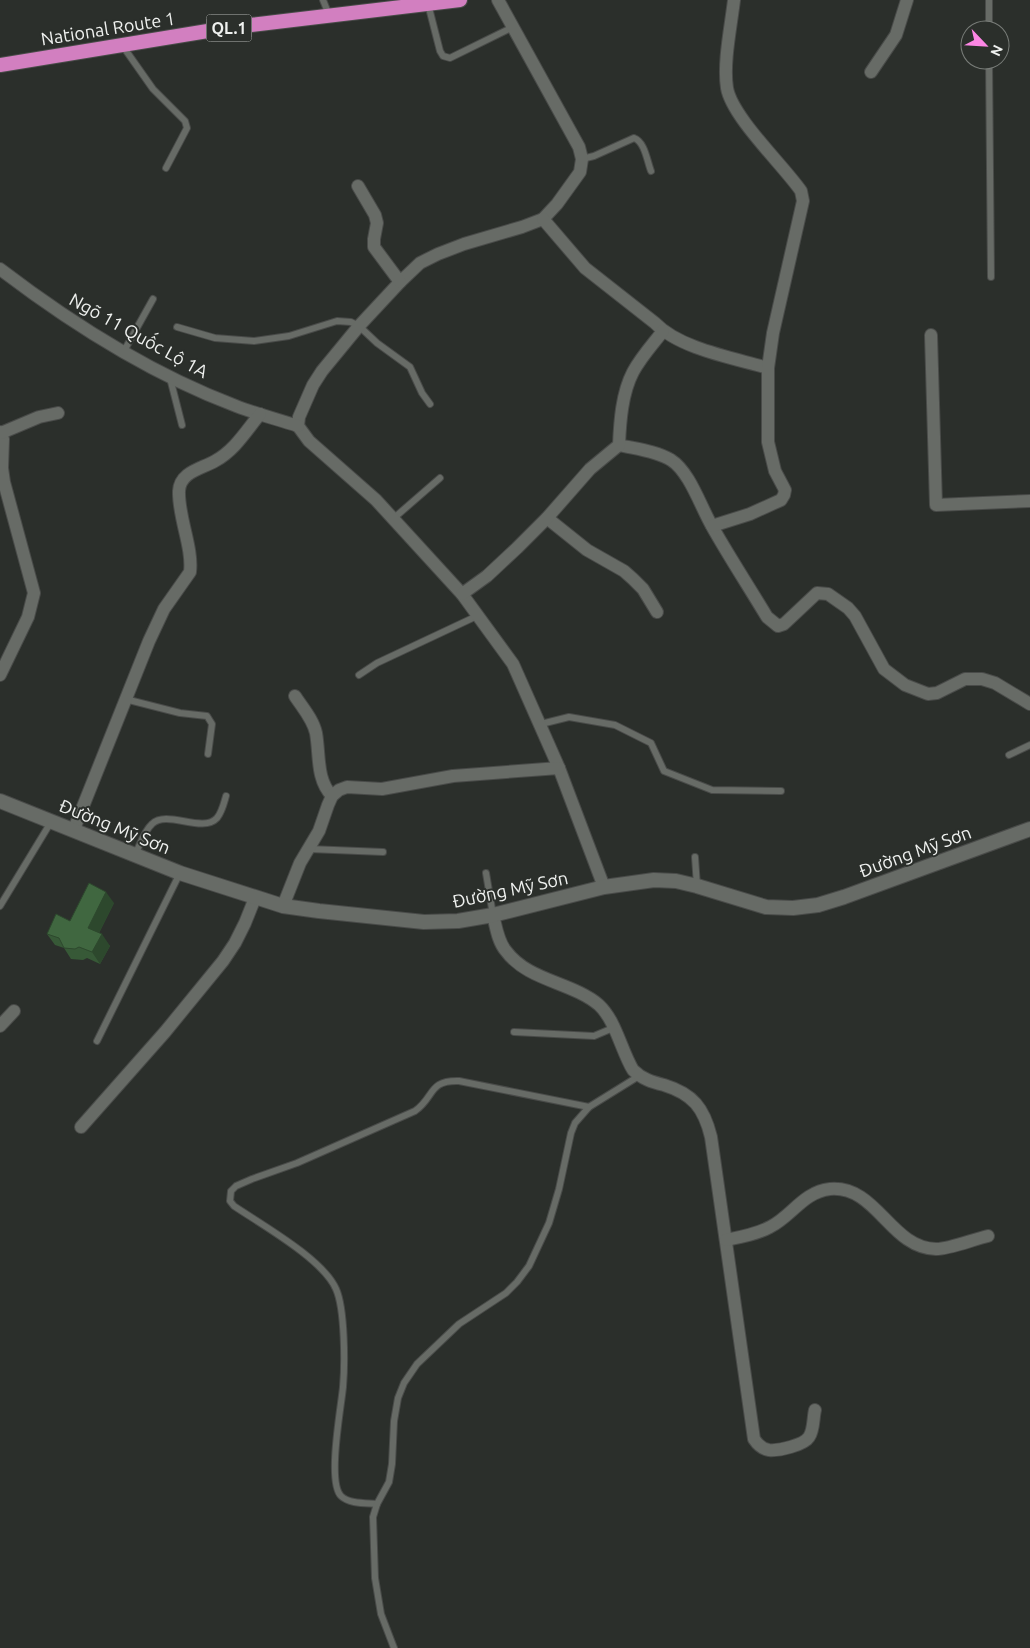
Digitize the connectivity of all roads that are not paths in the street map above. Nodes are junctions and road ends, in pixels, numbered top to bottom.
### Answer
1 (323, 0) edge
2 (460, 0) edge
3 (498, 0) edge
4 (734, 0) edge
5 (907, 0) edge
6 (988, 0) edge
7 (428, 4) junction
8 (329, 15) junction
9 (989, 20) edge
10 (514, 27) junction
11 (121, 44) junction
12 (0, 65) edge
13 (989, 70) edge
14 (871, 72) dead end
15 (582, 159) junction
16 (166, 168) dead end
17 (650, 171) dead end
18 (358, 186) dead end
19 (543, 219) junction
20 (1, 272) edge
21 (991, 278) dead end
22 (400, 282) junction
23 (153, 300) dead end
24 (359, 326) junction
25 (177, 327) dead end
26 (663, 331) junction
27 (931, 335) dead end
28 (124, 351) junction
29 (768, 368) junction
30 (170, 377) junction
31 (430, 404) dead end
32 (58, 412) dead end
33 (260, 414) junction
34 (182, 425) dead end
35 (298, 426) junction
36 (1, 432) edge
37 (619, 445) junction
38 (440, 478) dead end
39 (1030, 501) edge
40 (394, 518) junction
41 (548, 518) junction
42 (712, 526) junction
43 (462, 594) junction
44 (658, 612) dead end
45 (477, 616) junction
46 (4, 655) edge
47 (0, 675) edge
48 (359, 675) dead end
49 (294, 696) dead end
50 (125, 699) junction
51 (1030, 704) edge
52 (541, 724) junction
53 (1030, 745) edge
54 (208, 754) dead end
55 (1009, 755) dead end
56 (560, 768) junction
57 (781, 791) dead end
58 (226, 796) dead end
59 (332, 796) junction
60 (0, 801) edge
61 (52, 821) junction
62 (1030, 828) edge
63 (74, 829) junction
64 (309, 849) junction
65 (383, 852) dead end
66 (135, 855) junction
67 (695, 857) dead end
68 (180, 873) junction
69 (486, 873) dead end
70 (697, 886) junction
71 (604, 888) junction
72 (255, 898) junction
73 (0, 906) edge
74 (282, 906) junction
75 (493, 915) junction
76 (14, 1011) dead end
77 (0, 1026) edge
78 (614, 1028) junction
79 (514, 1032) dead end
80 (96, 1040) dead end
81 (639, 1076) junction
82 (589, 1106) junction
83 (81, 1127) dead end
84 (988, 1236) dead end
85 (726, 1240) junction
86 (814, 1410) dead end
87 (377, 1504) junction
88 (394, 1648) edge

1 - 8 lane
2 - 7 highway, National Route 1 / QL.1
3 - 10 street
4 - 29 street
5 - 14 street
6 - 9 lane
7 - 8 highway, National Route 1 / QL.1
7 - 10 lane
8 - 11 highway, National Route 1 / QL.1
10 - 15 street
11 - 12 highway, National Route 1 / QL.1
11 - 16 lane
13 - 21 lane
15 - 17 lane
15 - 19 street
18 - 22 street
19 - 22 street
19 - 26 street
20 - 28 street, Ngõ 11 Quốc Lộ 1A
22 - 24 street
23 - 28 lane
24 - 25 lane
24 - 31 lane
24 - 35 street
26 - 29 street
26 - 37 street
27 - 39 street
28 - 30 street, Ngõ 11 Quốc Lộ 1A
29 - 42 street
30 - 33 street, Ngõ 11 Quốc Lộ 1A
30 - 34 lane
32 - 36 street
33 - 35 street, Ngõ 11 Quốc Lộ 1A
33 - 50 street
35 - 40 street
36 - 46 street
37 - 41 street
37 - 42 street
38 - 40 lane
40 - 43 street
41 - 43 street
41 - 44 street
42 - 51 street
43 - 45 street
45 - 48 lane
45 - 52 street
46 - 47 street
49 - 59 street
50 - 54 lane
50 - 63 street
52 - 56 street
52 - 57 lane
53 - 55 lane
56 - 59 street
56 - 71 street
58 - 66 lane
59 - 64 street
60 - 61 street, Đường Mỹ Sơn
61 - 63 street, Đường Mỹ Sơn
61 - 73 lane
62 - 70 street, Đường Mỹ Sơn
63 - 66 street, Đường Mỹ Sơn
64 - 65 lane
64 - 74 street
66 - 68 street, Đường Mỹ Sơn
67 - 70 lane
68 - 72 street, Đường Mỹ Sơn
68 - 80 lane
69 - 75 lane
70 - 71 street, Đường Mỹ Sơn
71 - 75 street, Đường Mỹ Sơn
72 - 74 street, Đường Mỹ Sơn
72 - 83 street
74 - 75 street, Đường Mỹ Sơn
75 - 78 street
76 - 77 street
78 - 79 lane
78 - 81 street
81 - 82 lane
81 - 85 street
82 - 87 lane
82 - 87 lane
84 - 85 street
85 - 86 street
87 - 88 lane

